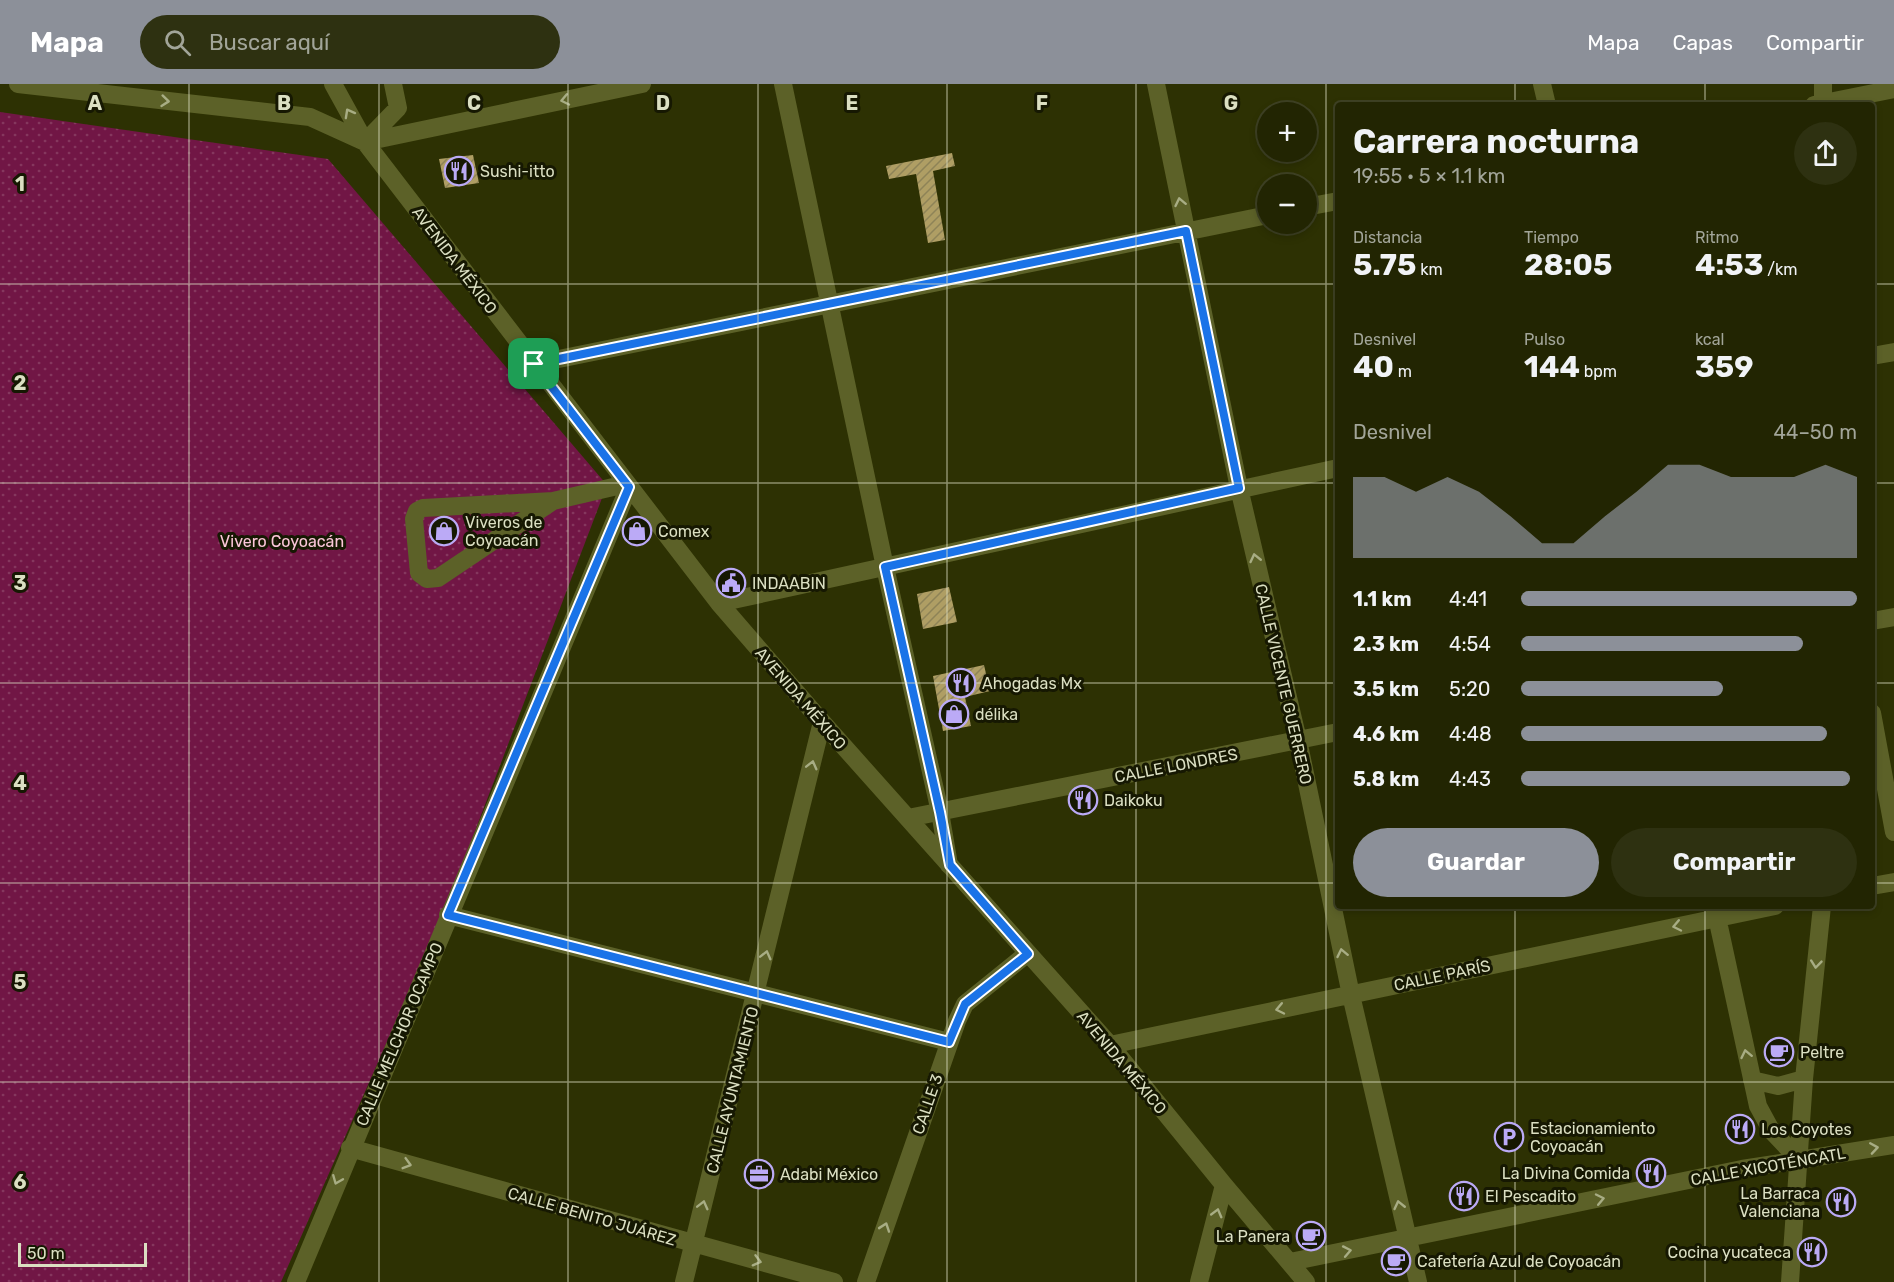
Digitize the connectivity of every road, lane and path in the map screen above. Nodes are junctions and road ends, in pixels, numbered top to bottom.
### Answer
1 (18, 84) edge
2 (333, 84) edge
3 (393, 84) edge
4 (642, 84) edge
5 (783, 84) edge
6 (1156, 84) edge
7 (1542, 84) edge
8 (1822, 84) edge
9 (1894, 88) edge
10 (106, 89) edge
11 (1546, 102) edge
12 (1820, 102) edge
13 (1829, 102) edge
14 (365, 142) junction
15 (1335, 202) edge
16 (1317, 205) edge
17 (1257, 217) edge
18 (1186, 231) junction
19 (830, 304) junction
20 (1894, 352) edge
21 (1875, 355) edge
22 (534, 364) junction
23 (1335, 469) edge
24 (627, 486) junction
25 (1239, 488) junction
26 (553, 501) junction
27 (885, 567) junction
28 (719, 603) junction
29 (1894, 617) edge
30 (1875, 620) edge
31 (822, 722) junction
32 (1875, 729) edge
33 (1335, 733) edge
34 (1298, 740) junction
35 (940, 812) junction
36 (908, 818) junction
37 (1894, 832) edge
38 (950, 865) junction
39 (1894, 882) edge
40 (1875, 885) edge
41 (1746, 909) edge
42 (1822, 909) edge
43 (1716, 912) edge
44 (448, 915) junction
45 (1028, 954) junction
46 (757, 992) junction
47 (1351, 995) junction
48 (949, 1042) junction
49 (1110, 1045) junction
50 (1804, 1079) junction
51 (1752, 1080) junction
52 (1894, 1145) edge
53 (350, 1148) junction
54 (1799, 1160) junction
55 (1224, 1185) junction
56 (1407, 1239) junction
57 (693, 1244) junction
58 (1290, 1262) junction
59 (296, 1282) edge
60 (684, 1282) edge
61 (834, 1282) edge
62 (866, 1282) edge
63 (1199, 1282) edge
64 (1306, 1282) edge
65 (1418, 1282) edge
66 (1790, 1282) edge

1 - 10 street
14 -> 2 street, AVENIDA MÉXICO
3 - 14 street
4 -> 14 street
5 - 19 street
18 -> 6 street, CALLE VICENTE GUERRERO
7 - 11 street
8 - 12 street
9 - 13 street
10 -> 14 street
14 - 22 street, AVENIDA MÉXICO
15 - 16 street
17 - 18 street
18 - 19 street
18 - 25 street, CALLE VICENTE GUERRERO
19 - 22 street
19 - 27 street
20 - 21 street
22 - 24 street, AVENIDA MÉXICO
23 - 25 street
24 - 26 street
24 - 28 street, AVENIDA MÉXICO
24 - 44 street, CALLE MELCHOR OCAMPO
25 - 27 street
34 -> 25 street, CALLE VICENTE GUERRERO
26 - 26 street
27 - 28 street
27 - 35 street
28 - 31 street, AVENIDA MÉXICO
29 - 30 street
31 - 36 street, AVENIDA MÉXICO
46 -> 31 street, CALLE AYUNTAMIENTO
32 - 37 street
33 - 34 street, CALLE LONDRES
34 - 35 street, CALLE LONDRES
47 -> 34 street, CALLE VICENTE GUERRERO
35 - 36 street, CALLE LONDRES
35 - 38 street
36 - 38 street, AVENIDA MÉXICO
38 - 45 street, AVENIDA MÉXICO
39 - 40 street
41 - 43 street, CALLE PARÍS
42 -> 50 street
43 -> 47 street, CALLE PARÍS
51 -> 43 street
44 - 46 street
44 - 53 street, CALLE MELCHOR OCAMPO
45 - 48 street, CALLE 3
45 - 49 street, AVENIDA MÉXICO
46 - 48 street
57 -> 46 street, CALLE AYUNTAMIENTO
47 -> 49 street, CALLE PARÍS
56 -> 47 street, CALLE VICENTE GUERRERO
62 -> 48 street, CALLE 3
49 - 55 street, AVENIDA MÉXICO
50 - 51 street
50 - 54 street
51 - 54 street
54 -> 52 street, CALLE XICOTÉNCATL
53 -> 57 street, CALLE BENITO JUÁREZ
53 -> 59 street, CALLE MELCHOR OCAMPO
56 -> 54 street, CALLE XICOTÉNCATL
54 - 66 street
55 - 58 street, AVENIDA MÉXICO
63 -> 55 street
58 -> 56 street, CALLE XICOTÉNCATL
56 - 65 street, CALLE VICENTE GUERRERO
57 - 60 street, CALLE AYUNTAMIENTO
57 -> 61 street, CALLE BENITO JUÁREZ
58 - 64 street, AVENIDA MÉXICO

